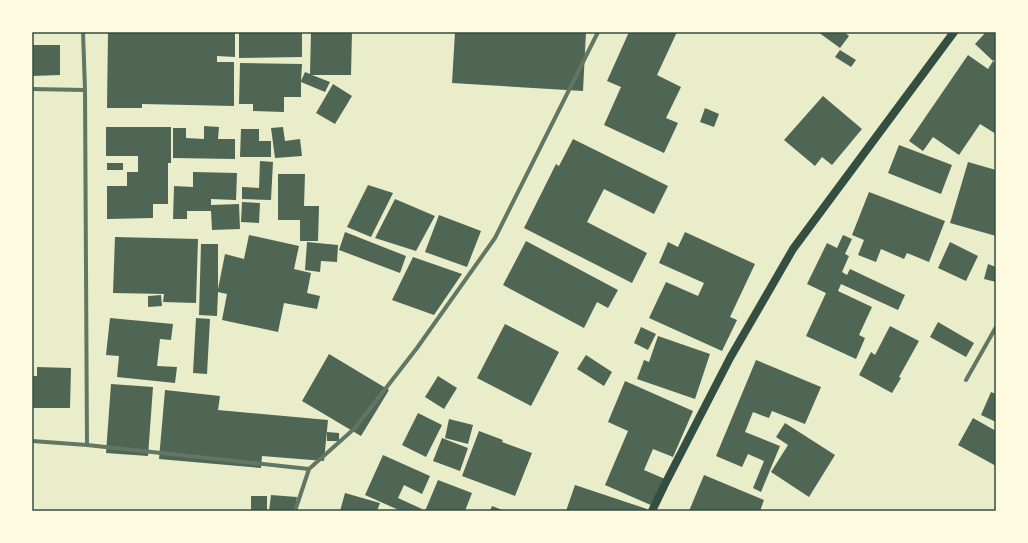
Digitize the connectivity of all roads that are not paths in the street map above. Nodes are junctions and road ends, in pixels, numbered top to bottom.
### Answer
1 (83, 32) edge
2 (598, 32) edge
3 (954, 32) edge
4 (32, 89) edge
5 (85, 90) junction
6 (996, 327) edge
7 (966, 380) dead end
8 (32, 441) edge
9 (87, 445) junction
10 (309, 469) junction
11 (295, 511) edge
12 (652, 511) edge

1 - 5 street
2 - 10 street
3 - 12 main road
4 - 5 street
5 - 9 street
6 - 7 street
8 - 9 street
9 - 10 street
10 - 11 street

